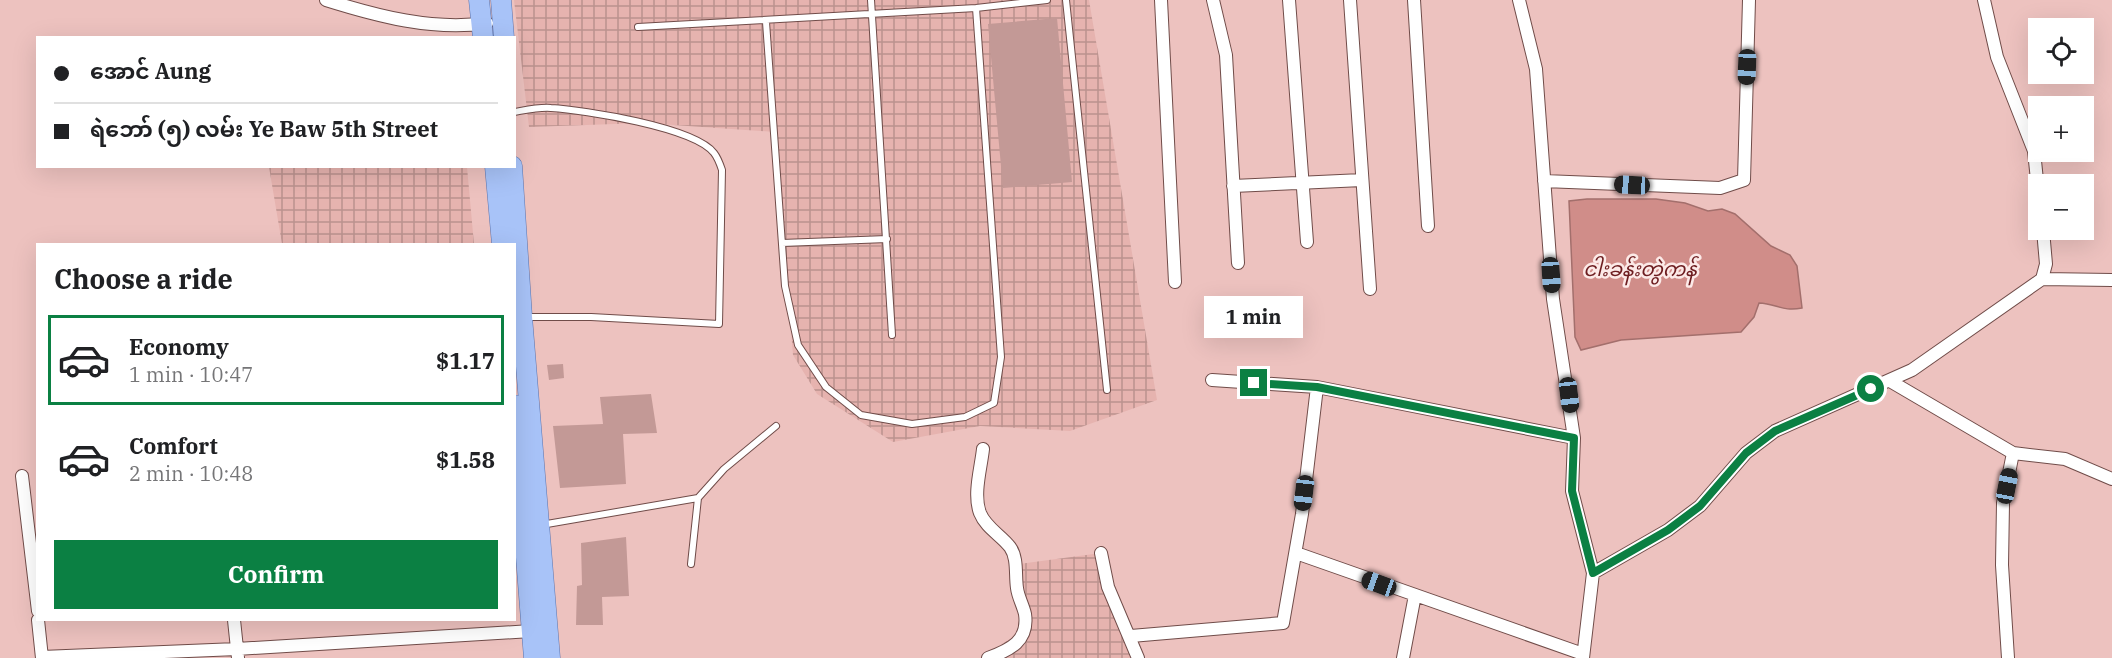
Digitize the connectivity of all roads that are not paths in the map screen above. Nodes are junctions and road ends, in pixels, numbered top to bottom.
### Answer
1 (326, 0) edge
2 (479, 0) edge
3 (501, 0) edge
4 (871, 0) edge
5 (1047, 0) edge
6 (1066, 0) edge
7 (1161, 0) edge
8 (1213, 0) edge
9 (1289, 0) edge
10 (1350, 0) edge
11 (1414, 0) edge
12 (1519, 0) edge
13 (1749, 0) edge
14 (1984, 0) edge
15 (976, 8) junction
16 (873, 15) junction
17 (766, 22) junction
18 (638, 27) dead end
19 (503, 29) edge
20 (482, 31) edge
21 (516, 112) edge
22 (495, 168) edge
23 (512, 168) edge
24 (2036, 174) edge
25 (1362, 180) junction
26 (1544, 181) junction
27 (1303, 183) junction
28 (1233, 186) junction
29 (1428, 226) dead end
30 (887, 239) junction
31 (2044, 240) edge
32 (1307, 242) dead end
33 (502, 243) edge
34 (782, 243) junction
35 (1238, 263) dead end
36 (2042, 279) junction
37 (2112, 280) edge
38 (1175, 282) dead end
39 (1370, 289) dead end
40 (522, 318) junction
41 (892, 335) dead end
42 (1212, 380) dead end
43 (1890, 381) junction
44 (1317, 387) junction
45 (1107, 390) dead end
46 (516, 419) edge
47 (776, 426) dead end
48 (1574, 438) junction
49 (983, 449) dead end
50 (2013, 453) junction
51 (22, 476) dead end
52 (2112, 479) edge
53 (698, 498) junction
54 (33, 524) edge
55 (531, 525) junction
56 (1101, 553) dead end
57 (1296, 553) junction
58 (691, 564) dead end
59 (1593, 573) junction
60 (36, 576) edge
61 (1414, 594) junction
62 (38, 621) edge
63 (234, 621) edge
64 (531, 631) junction
65 (1131, 636) junction
66 (237, 653) edge
67 (1583, 656) edge
68 (42, 658) edge
69 (534, 658) edge
70 (550, 658) edge
71 (988, 658) edge
72 (1138, 658) edge
73 (1403, 658) edge
74 (2008, 658) edge

1 - 20 street
2 - 20 main road
3 - 19 main road
4 - 16 lane
5 - 15 lane
6 - 45 lane
7 - 38 street
8 - 28 street
9 - 27 street
10 - 25 street
11 - 29 street
12 - 26 street
13 - 26 street
14 - 24 street
15 - 16 lane
15 - 34 lane
16 - 17 lane
16 - 30 lane
17 - 18 lane
17 - 34 lane
19 - 20 street
21 - 40 lane
22 - 33 main road
23 - 40 main road
25 - 27 street
25 - 39 street
26 - 48 street
27 - 28 street
27 - 32 street
28 - 35 street
30 - 34 lane
30 - 41 lane
31 - 36 street
36 - 37 street
36 - 43 street
40 - 55 main road
42 - 44 street
43 - 50 street
43 - 59 street
44 - 48 street
44 - 57 street
46 - 55 main road
47 - 53 lane
48 - 59 street
49 - 71 street
50 - 52 street
50 - 74 street
51 - 54 street
53 - 55 lane
53 - 58 lane
54 - 60 street
55 - 64 main road
55 - 70 main road
56 - 65 street
57 - 61 street
57 - 65 street
59 - 67 street
61 - 67 street
61 - 73 street
62 - 68 street
63 - 66 street
64 - 66 street
64 - 69 main road
65 - 72 street
66 - 68 street

